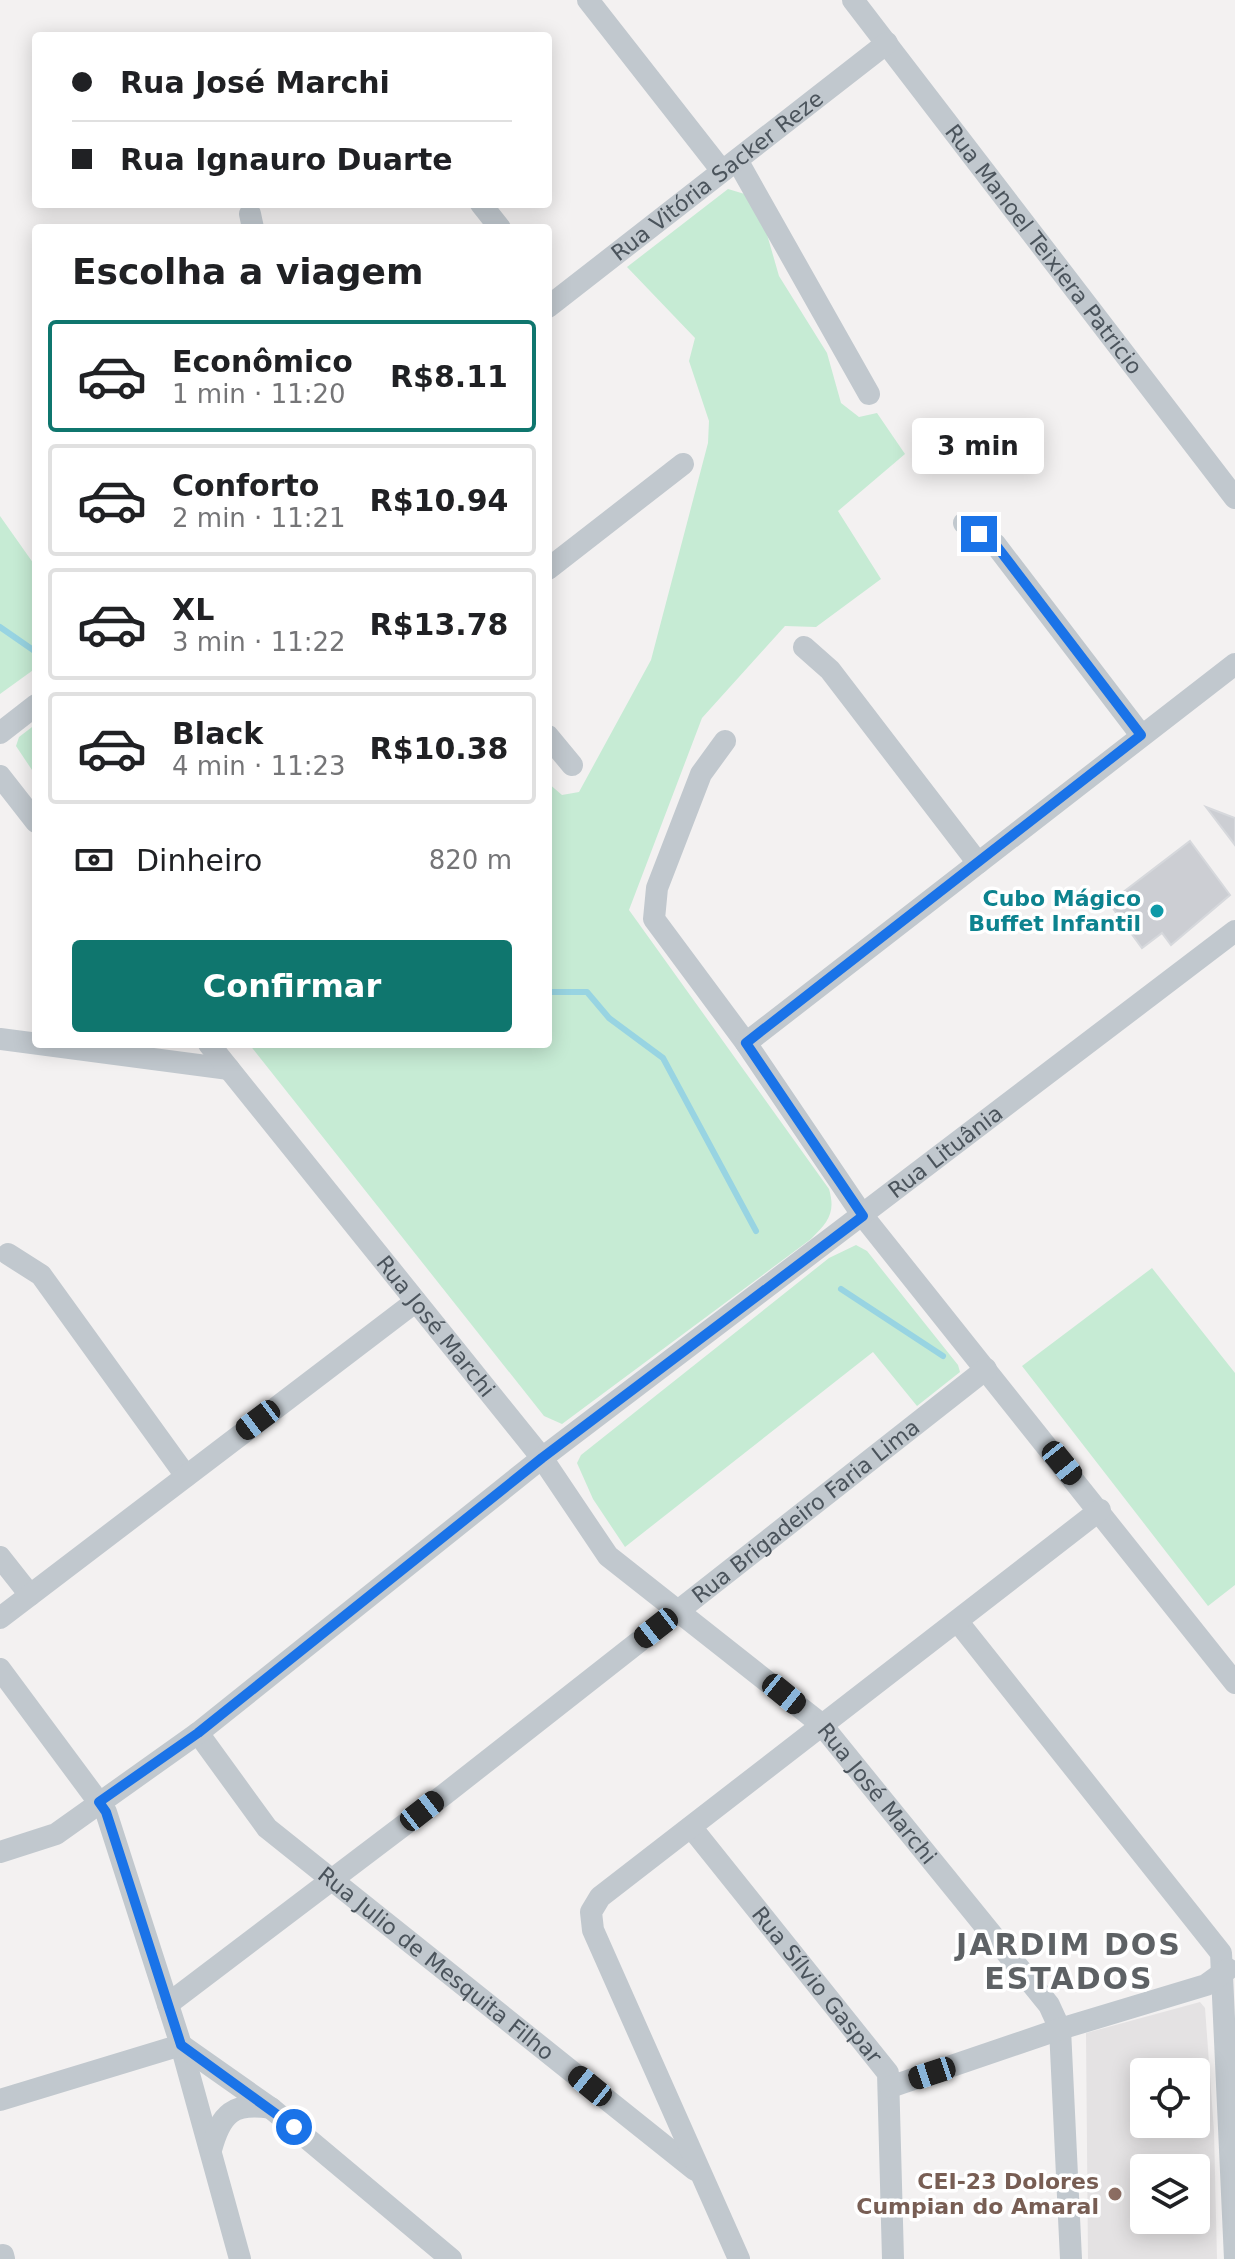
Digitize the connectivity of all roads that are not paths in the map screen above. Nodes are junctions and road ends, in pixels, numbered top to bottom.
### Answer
1 (588, 0) edge
2 (853, 0) edge
3 (887, 43) junction
4 (729, 166) junction
5 (484, 208) edge
6 (497, 224) edge
7 (552, 297) edge
8 (869, 394) dead end
9 (683, 464) dead end
10 (1235, 498) edge
11 (964, 523) dead end
12 (552, 566) edge
13 (804, 647) dead end
14 (1235, 664) edge
15 (32, 708) edge
16 (0, 733) edge
17 (1141, 735) junction
18 (552, 741) edge
19 (725, 741) dead end
20 (572, 765) dead end
21 (0, 776) edge
22 (32, 817) edge
23 (978, 863) junction
24 (1235, 931) edge
25 (0, 1039) edge
26 (32, 1043) edge
27 (746, 1043) junction
28 (69, 1048) edge
29 (212, 1048) edge
30 (229, 1069) junction
31 (863, 1216) junction
32 (8, 1254) dead end
33 (415, 1302) junction
34 (986, 1369) junction
35 (542, 1458) junction
36 (186, 1476) junction
37 (1100, 1510) junction
38 (0, 1557) edge
39 (30, 1595) junction
40 (680, 1610) junction
41 (0, 1618) edge
42 (958, 1622) junction
43 (0, 1669) edge
44 (1235, 1683) edge
45 (821, 1724) junction
46 (198, 1733) junction
47 (99, 1802) junction
48 (691, 1827) junction
49 (0, 1852) edge
50 (332, 1880) junction
51 (1228, 1969) edge
52 (168, 2004) junction
53 (1060, 2029) junction
54 (181, 2045) junction
55 (890, 2087) junction
56 (667, 2099) junction
57 (0, 2100) edge
58 (272, 2109) junction
59 (639, 2125) junction
60 (211, 2150) junction
61 (699, 2173) junction
62 (240, 2259) edge
63 (451, 2259) edge
64 (739, 2259) edge
65 (893, 2259) edge
66 (1071, 2259) edge
67 (1235, 2259) edge

1 - 4 street
2 - 3 street, Rua Manoel Teixiera Patricio
3 - 4 street, Rua Vitória Sacker Reze
3 - 10 street, Rua Manoel Teixiera Patricio
4 - 7 street, Rua Vitória Sacker Reze
4 - 8 street
5 - 6 street
9 - 12 street
11 - 17 street
13 - 23 street
14 - 17 street
15 - 16 street
17 - 23 street
18 - 20 street
19 - 27 street
21 - 22 street
23 - 27 street
24 - 31 street, Rua Lituânia
25 - 26 street
27 - 31 street
28 - 30 street
29 - 30 street, Rua José Marchi
30 - 33 street, Rua José Marchi
31 - 34 street
31 - 35 street, Rua Lituânia
32 - 36 street
33 - 35 street, Rua José Marchi
33 - 36 street
34 - 37 street
34 - 40 street, Rua Brigadeiro Faria Lima
35 - 40 street, Rua José Marchi
35 - 46 street, Rua Lituânia
36 - 39 street
37 - 42 street
37 - 44 street
38 - 39 street
39 - 41 street
40 - 45 street, Rua José Marchi
40 - 50 street, Rua Brigadeiro Faria Lima
42 - 45 street
42 - 51 street
43 - 47 street
45 - 48 street
45 - 53 street, Rua José Marchi
46 - 47 street, Rua Lituânia
46 - 50 street, Rua Julio de Mesquita Filho
47 - 49 street, Rua Lituânia
47 - 52 street
48 - 55 street, Rua Sílvio Gaspar
48 - 56 street
50 - 52 street, Rua Brigadeiro Faria Lima
50 - 59 street, Rua Julio de Mesquita Filho
51 - 53 street
51 - 67 street
52 - 54 street
53 - 55 street
53 - 66 street, Rua José Marchi
54 - 57 street
54 - 58 street
54 - 60 street
55 - 65 street, Rua Sílvio Gaspar
56 - 59 street
56 - 61 street
58 - 60 street
58 - 63 street
59 - 61 street, Rua Julio de Mesquita Filho
60 - 62 street
61 - 64 street

